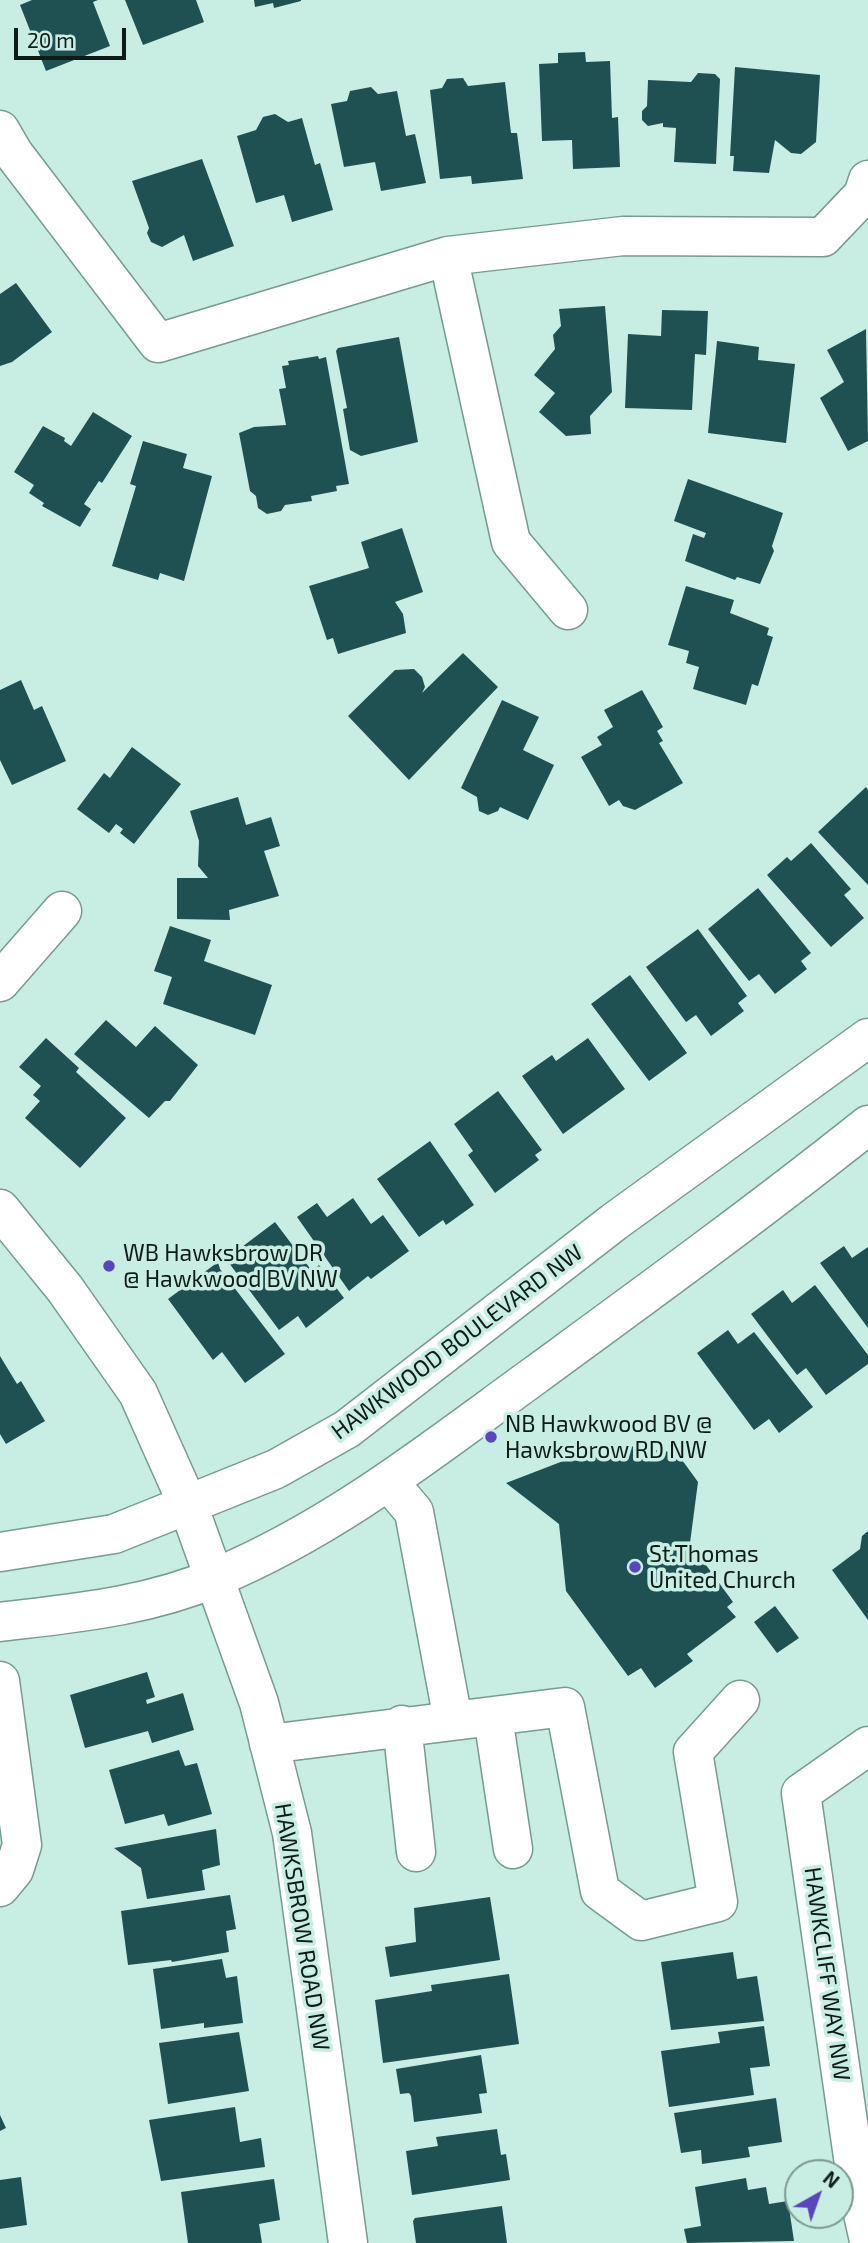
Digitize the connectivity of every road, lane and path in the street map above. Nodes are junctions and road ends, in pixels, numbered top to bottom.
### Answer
1 (0, 130) edge
2 (868, 180) edge
3 (447, 256) junction
4 (568, 610) dead end
5 (62, 911) dead end
6 (0, 982) edge
7 (868, 1038) edge
8 (868, 1125) edge
9 (0, 1209) edge
10 (389, 1482) junction
11 (188, 1505) junction
12 (0, 1552) edge
13 (215, 1578) junction
14 (0, 1622) edge
15 (0, 1681) edge
16 (740, 1700) dead end
17 (493, 1717) junction
18 (453, 1720) junction
19 (402, 1725) junction
20 (269, 1744) junction
21 (868, 1745) edge
22 (513, 1849) dead end
23 (416, 1852) dead end
24 (0, 1887) edge
25 (868, 2236) edge
26 (348, 2243) edge

1 - 3 street
2 - 3 street
3 - 4 street
5 - 6 street
7 - 11 street, HAWKWOOD BOULEVARD NW
8 - 10 street
9 - 11 street, HAWKSBROW ROAD NW
10 - 13 street
10 - 18 street
11 - 12 street, HAWKWOOD BOULEVARD NW
11 - 13 street, HAWKSBROW ROAD NW
13 - 14 street
13 - 20 street, HAWKSBROW ROAD NW
15 - 24 street
16 - 17 street
17 - 18 street
17 - 22 street
18 - 19 street
19 - 20 street
19 - 23 street
20 - 26 street, HAWKSBROW ROAD NW
21 - 25 street, HAWKCLIFF WAY NW

